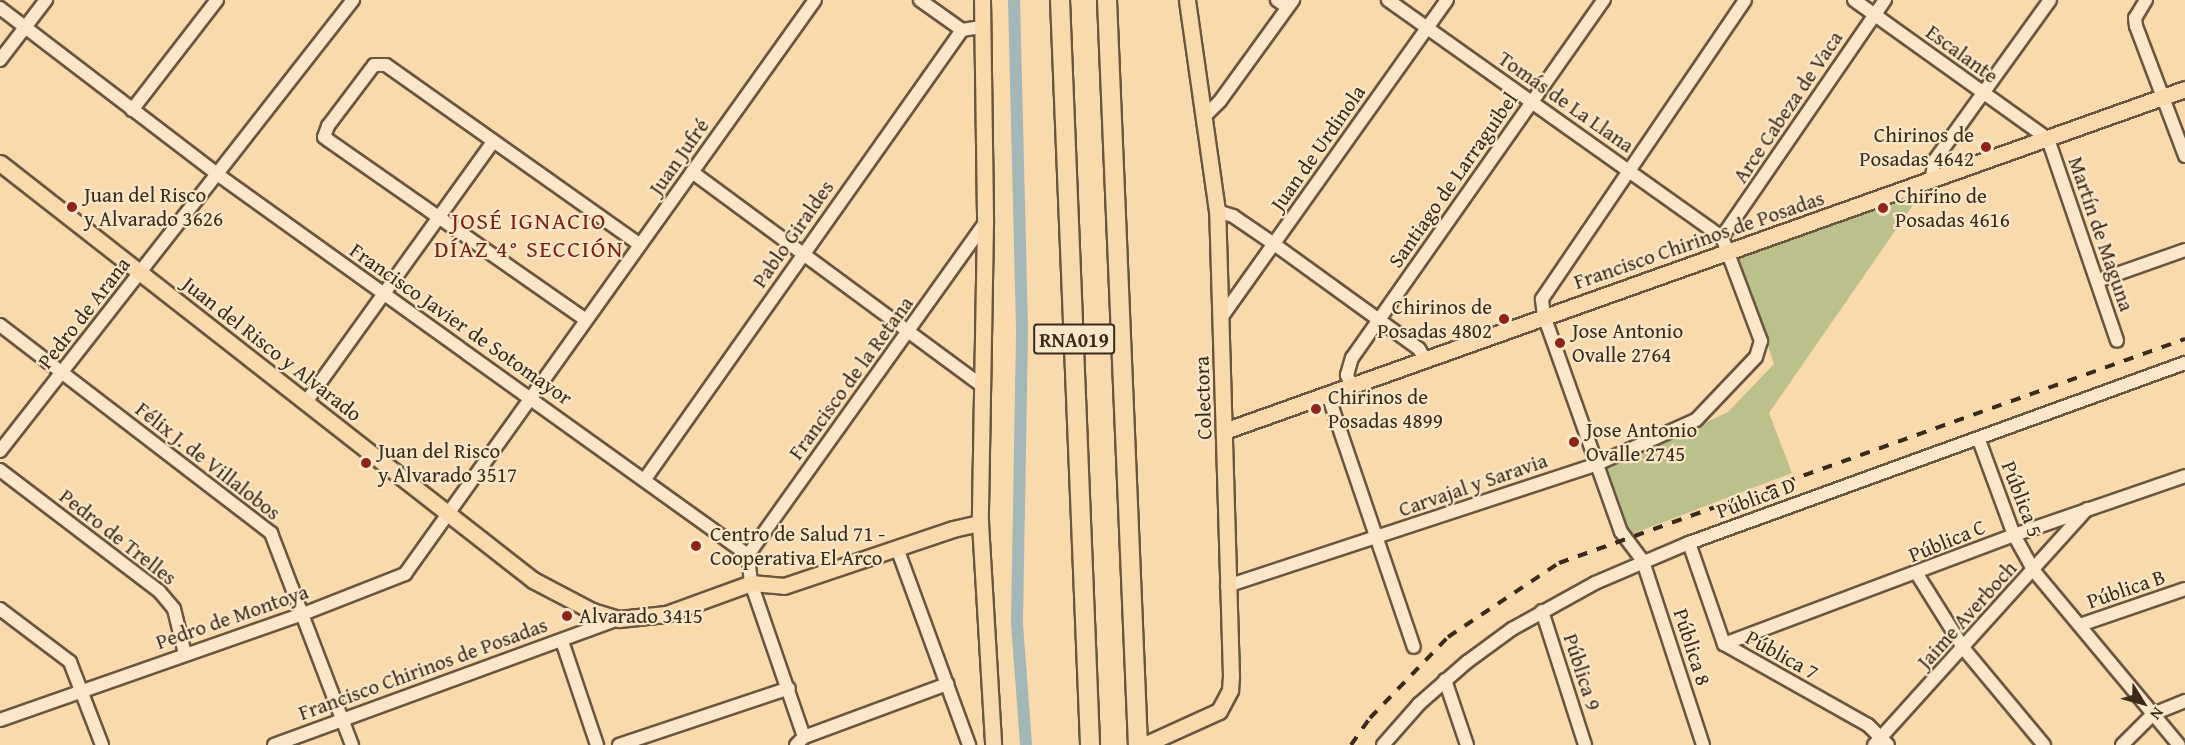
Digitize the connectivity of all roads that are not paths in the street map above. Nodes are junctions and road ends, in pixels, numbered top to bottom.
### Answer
1 (46, 0) edge
2 (218, 0) edge
3 (353, 0) edge
4 (815, 0) edge
5 (920, 0) edge
6 (982, 0) edge
7 (1060, 0) edge
8 (1107, 0) edge
9 (1187, 0) edge
10 (1388, 0) edge
11 (1447, 0) edge
12 (1604, 0) edge
13 (1745, 0) edge
14 (1854, 0) edge
15 (1885, 0) edge
16 (2050, 0) edge
17 (2146, 0) edge
18 (1286, 2) edge
19 (0, 8) edge
20 (1875, 15) junction
21 (25, 27) junction
22 (982, 27) junction
23 (1427, 28) junction
24 (962, 30) junction
25 (0, 60) edge
26 (2185, 89) edge
27 (1984, 94) junction
28 (2163, 97) junction
29 (1532, 102) junction
30 (132, 110) junction
31 (1204, 117) junction
32 (2048, 139) junction
33 (492, 143) junction
34 (2185, 156) edge
35 (0, 163) edge
36 (1627, 169) junction
37 (692, 172) junction
38 (217, 174) junction
39 (1931, 181) junction
40 (1216, 211) junction
41 (438, 218) junction
42 (984, 223) junction
43 (1722, 237) junction
44 (1274, 244) junction
45 (640, 245) junction
46 (2185, 250) edge
47 (804, 252) junction
48 (1728, 254) junction
49 (140, 273) junction
50 (2097, 281) junction
51 (384, 293) junction
52 (1544, 316) junction
53 (1221, 318) junction
54 (586, 320) junction
55 (1378, 320) junction
56 (0, 325) edge
57 (910, 329) junction
58 (2117, 340) dead end
59 (1425, 359) junction
60 (2185, 363) edge
61 (62, 372) junction
62 (980, 384) junction
63 (1351, 387) junction
64 (1328, 395) junction
65 (531, 397) junction
66 (306, 402) junction
67 (1227, 430) junction
68 (1979, 440) junction
69 (0, 451) edge
70 (1597, 464) junction
71 (0, 470) edge
72 (2185, 476) edge
73 (645, 479) junction
74 (2087, 510) junction
75 (449, 514) junction
76 (980, 523) junction
77 (2014, 535) junction
78 (1377, 538) junction
79 (1689, 543) junction
80 (897, 548) junction
81 (748, 555) junction
82 (1643, 561) junction
83 (2034, 571) junction
84 (1917, 574) junction
85 (751, 583) junction
86 (1227, 586) junction
87 (2185, 589) edge
88 (0, 609) edge
89 (1542, 611) junction
90 (303, 614) junction
91 (619, 619) junction
92 (2080, 625) junction
93 (562, 641) junction
94 (1724, 644) junction
95 (1414, 647) dead end
96 (1964, 649) junction
97 (185, 654) junction
98 (1445, 680) junction
99 (946, 684) junction
100 (789, 688) junction
101 (84, 689) junction
102 (2185, 701) edge
103 (2153, 714) junction
104 (0, 720) edge
105 (343, 721) junction
106 (800, 741) edge
107 (1881, 742) edge
108 (102, 745) edge
109 (274, 745) edge
110 (351, 745) edge
111 (597, 745) edge
112 (619, 745) edge
113 (969, 745) edge
114 (993, 745) edge
115 (1090, 745) edge
116 (1138, 745) edge
117 (1144, 745) edge
118 (1383, 745) edge
119 (1467, 745) edge
120 (1585, 745) edge
121 (1703, 745) edge
122 (2044, 745) edge
123 (2122, 745) edge
124 (2179, 745) edge

1 - 21 street
2 - 30 street
3 - 38 street, Pedro de Arana
4 - 37 street, Juan Jufré
5 - 24 street
6 - 22 main road
7 - 115 highway, RNA019
8 - 116 highway, RNA019
9 - 31 main road, Colectora
10 - 23 street, Tomás de La Llana
11 - 23 street, Juan de Urdinola
12 - 29 street, Santiago de Larraguibel
13 - 36 street
14 - 20 street, Escalante
15 - 20 street, Arce Cabeza de Vaca
16 - 27 street
17 - 28 street
18 - 31 street
19 - 21 street, Francisco Javier de Sotomayor
20 - 27 street, Escalante
20 - 43 street, Arce Cabeza de Vaca
21 - 25 street
21 - 30 street, Francisco Javier de Sotomayor
22 - 24 street
22 - 42 main road
23 - 29 street, Tomás de La Llana
23 - 44 street, Juan de Urdinola
24 - 47 street, Pablo Giraldes
26 - 28 main road, Francisco Chirinos de Posadas
27 - 32 street, Escalante
27 - 39 street
28 - 32 main road, Francisco Chirinos de Posadas
28 - 34 street
29 - 36 street, Tomás de La Llana
29 - 55 street, Santiago de Larraguibel
30 - 38 street, Francisco Javier de Sotomayor
31 - 40 main road, Colectora
32 - 39 main road, Francisco Chirinos de Posadas
32 - 50 street, Martín de Maguna
33 - 41 street
33 - 41 street
33 - 45 street
35 - 49 main road, Juan del Risco y Alvarado
36 - 43 street, Tomás de La Llana
36 - 52 street
37 - 45 street, Juan Jufré
37 - 47 street
38 - 49 street, Pedro de Arana
38 - 51 street, Francisco Javier de Sotomayor
39 - 48 main road, Francisco Chirinos de Posadas
40 - 44 street
40 - 53 main road, Colectora
41 - 51 street
41 - 54 street
42 - 57 street, Francisco de la Retana
42 - 62 main road
43 - 48 street
44 - 53 street, Juan de Urdinola
44 - 55 street
45 - 54 street, Juan Jufré
46 - 50 street
47 - 57 street
47 - 73 street, Pablo Giraldes
48 - 52 main road, Francisco Chirinos de Posadas
48 - 70 street, Carvajal y Saravia
49 - 61 street, Pedro de Arana
49 - 66 main road, Juan del Risco y Alvarado
50 - 58 street, Martín de Maguna
51 - 65 street, Francisco Javier de Sotomayor
51 - 66 street
52 - 59 main road, Francisco Chirinos de Posadas
52 - 70 street, Pública 8
53 - 67 main road, Colectora
54 - 65 street, Juan Jufré
55 - 59 street
55 - 63 street, Santiago de Larraguibel
56 - 61 street, Félix J. de Villalobos
57 - 62 street
57 - 81 street, Francisco de la Retana
59 - 63 main road, Francisco Chirinos de Posadas
60 - 68 street, Pública D
61 - 69 street, Pedro de Arana
61 - 90 street, Félix J. de Villalobos
62 - 76 main road
63 - 64 main road, Francisco Chirinos de Posadas
64 - 67 main road, Francisco Chirinos de Posadas
64 - 78 street
65 - 73 street, Francisco Javier de Sotomayor
65 - 75 street, Juan Jufré
66 - 75 main road, Juan del Risco y Alvarado
67 - 86 main road, Colectora
68 - 77 street, Pública 5
68 - 79 street, Pública D
70 - 78 street, Carvajal y Saravia
70 - 82 street, Pública 8
71 - 97 street, Pedro de Trelles
72 - 74 street, Pública C
73 - 81 street, Francisco Javier de Sotomayor
74 - 77 street, Pública C
74 - 83 street, Jaime Averboch
75 - 90 street, Pedro de Montoya
75 - 91 main road, Juan del Risco y Alvarado
76 - 80 main road
76 - 114 main road
77 - 83 street, Pública 5
77 - 84 street, Pública C
78 - 86 street, Carvajal y Saravia
78 - 95 street
79 - 82 street, Pública D
79 - 94 street, Pública 7
80 - 85 main road
80 - 99 street
81 - 85 street
82 - 89 street, Pública D
82 - 121 street, Pública 8
83 - 92 street, Pública 5
83 - 96 street, Jaime Averboch
84 - 94 street, Pública C
84 - 96 street
85 - 91 main road, Juan del Risco y Alvarado
85 - 100 street
86 - 117 main road, Colectora
87 - 92 street, Pública B
88 - 101 street
89 - 98 street, Pública D
89 - 120 street, Pública 9
90 - 97 street, Pedro de Montoya
90 - 105 street, Félix J. de Villalobos
91 - 93 street, Francisco Chirinos de Posadas
92 - 103 street, Pública 5
93 - 105 street, Francisco Chirinos de Posadas
93 - 111 street
94 - 107 street, Pública 7
96 - 107 street, Jaime Averboch
96 - 122 street
97 - 101 street, Pedro de Montoya
98 - 118 street, Pública D
98 - 119 street
99 - 106 street
99 - 113 street
100 - 106 street
100 - 112 street
101 - 104 street, Pedro de Montoya
101 - 108 street
102 - 103 street
103 - 123 street
103 - 124 street, Pública 5
105 - 109 street, Francisco Chirinos de Posadas
105 - 110 street, Félix J. de Villalobos

